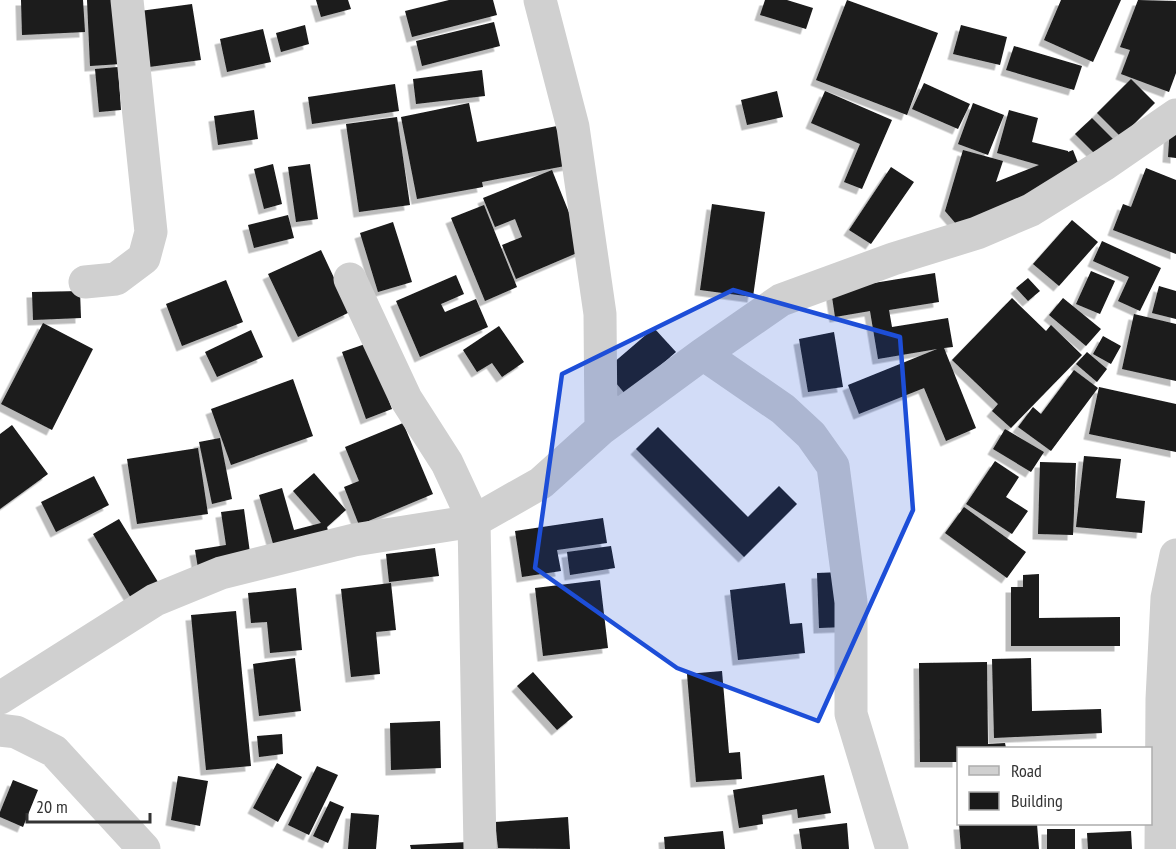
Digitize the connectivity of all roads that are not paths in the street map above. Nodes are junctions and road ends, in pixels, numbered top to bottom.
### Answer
1 (127, 0) edge
2 (540, 0) edge
3 (1176, 115) edge
4 (350, 279) dead end
5 (85, 282) dead end
6 (703, 354) junction
7 (600, 429) junction
8 (474, 521) junction
9 (1176, 555) edge
10 (0, 698) edge
11 (0, 730) edge
12 (144, 849) edge
13 (480, 849) edge
14 (892, 849) edge
15 (1161, 849) edge

1 - 5 street
2 - 7 street
3 - 6 street
4 - 8 street
6 - 7 street
6 - 14 street
7 - 8 street
8 - 10 street
8 - 13 street
9 - 15 street
11 - 12 street

